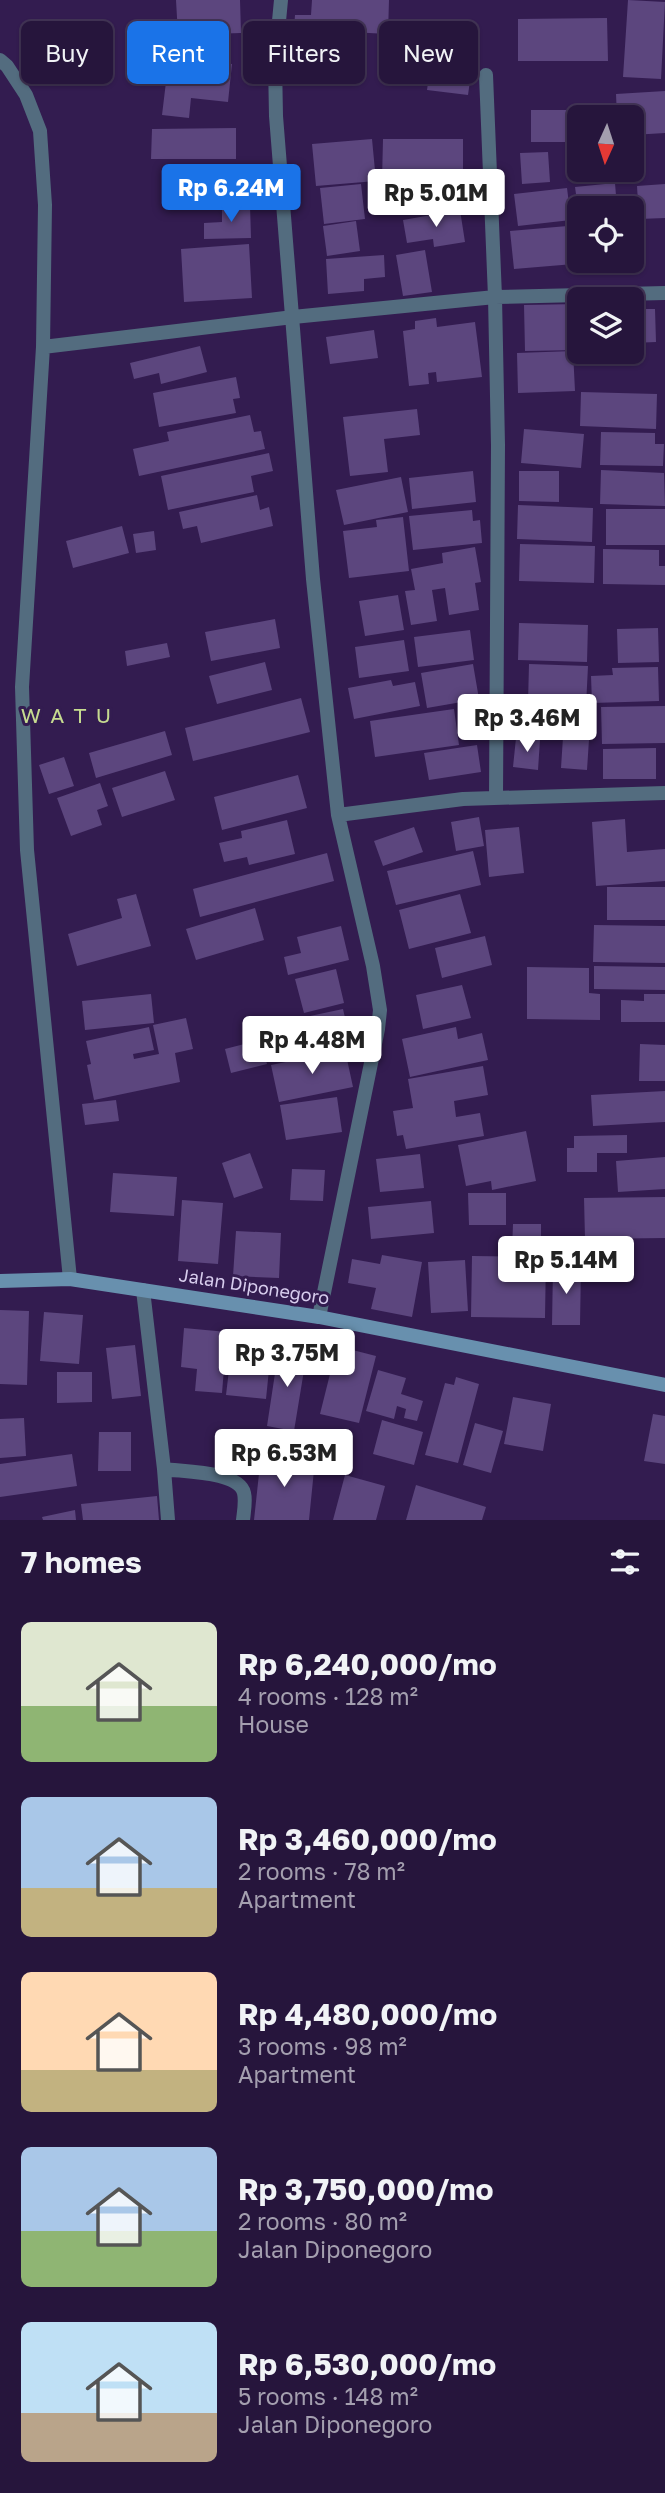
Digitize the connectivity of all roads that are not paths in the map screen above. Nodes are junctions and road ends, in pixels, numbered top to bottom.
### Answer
1 (281, 0) edge
2 (0, 60) edge
3 (486, 75) dead end
4 (665, 293) edge
5 (495, 297) junction
6 (293, 317) junction
7 (43, 347) junction
8 (665, 793) edge
9 (496, 798) junction
10 (338, 815) junction
11 (70, 1279) junction
12 (0, 1281) edge
13 (143, 1290) junction
14 (319, 1317) junction
15 (665, 1385) edge
16 (164, 1469) junction
17 (168, 1520) edge
18 (243, 1520) edge

1 - 6 street
2 - 7 street
3 - 5 street
4 - 5 street
5 - 6 street
5 - 9 street
6 - 7 street
6 - 10 street
7 - 11 street
8 - 9 street
9 - 10 street
10 - 14 street
11 - 12 street, Jalan Diponegoro
11 - 13 street, Jalan Diponegoro
13 - 14 street, Jalan Diponegoro
13 - 16 street
14 - 15 street, Jalan Diponegoro
16 - 17 street
16 - 18 street

